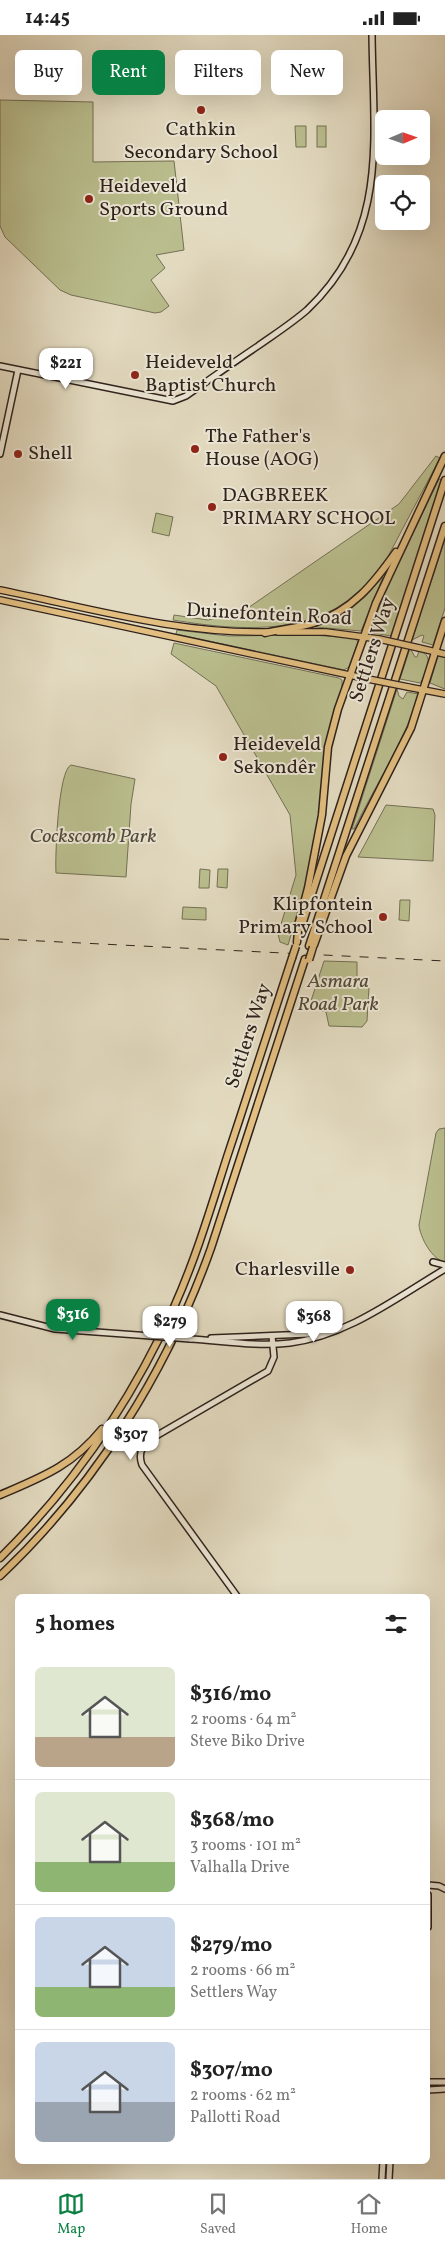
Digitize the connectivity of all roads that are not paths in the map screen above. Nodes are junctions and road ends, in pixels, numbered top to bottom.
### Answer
1 (372, 35) edge
2 (0, 366) edge
3 (18, 370) junction
4 (0, 454) edge
5 (445, 456) edge
6 (445, 481) edge
7 (445, 526) edge
8 (404, 540) junction
9 (0, 590) edge
10 (0, 600) edge
11 (445, 621) edge
12 (265, 633) junction
13 (364, 636) junction
14 (436, 652) junction
15 (445, 654) edge
16 (350, 675) junction
17 (424, 690) junction
18 (445, 694) edge
19 (296, 944) junction
20 (311, 947) junction
21 (434, 1262) dead end
22 (445, 1265) edge
23 (445, 1269) edge
24 (0, 1315) edge
25 (352, 1323) junction
26 (272, 1336) junction
27 (200, 1339) junction
28 (273, 1344) junction
29 (154, 1347) junction
30 (0, 1495) edge
31 (26, 1551) junction
32 (0, 1558) edge
33 (0, 1576) edge
34 (0, 1581) edge
35 (235, 1594) edge
36 (430, 1885) edge
37 (445, 1889) edge
38 (430, 2082) edge
39 (445, 2082) edge
40 (445, 2089) edge
41 (430, 2090) edge
42 (383, 2164) edge
43 (390, 2164) edge
44 (382, 2179) edge
45 (389, 2179) edge

1 - 3 street
2 - 3 street
3 - 4 street
5 - 8 highway
6 - 19 highway, Settlers Way
7 - 20 highway, Settlers Way
8 - 12 highway
8 - 13 highway
9 - 12 main road, Duinefontein Road
10 - 16 main road, Duinefontein Road
11 - 14 highway
12 - 13 main road, Duinefontein Road
13 - 14 main road, Duinefontein Road, bridge
13 - 16 highway
14 - 15 main road, Duinefontein Road
14 - 17 highway
16 - 17 main road, Duinefontein Road, bridge
16 - 19 highway
17 - 18 main road, Duinefontein Road
17 - 20 highway
19 - 29 highway, Settlers Way, bridge
20 - 31 highway, Settlers Way
21 - 22 street
23 - 25 street
24 - 27 street, bridge
25 - 26 street
25 - 28 street
26 - 27 street
26 - 28 street
27 - 28 street
28 - 35 street
29 - 30 highway
29 - 32 highway, Settlers Way
31 - 33 highway, Settlers Way
31 - 34 highway
36 - 37 street
38 - 39 street
40 - 41 street
42 - 44 street
43 - 45 street

